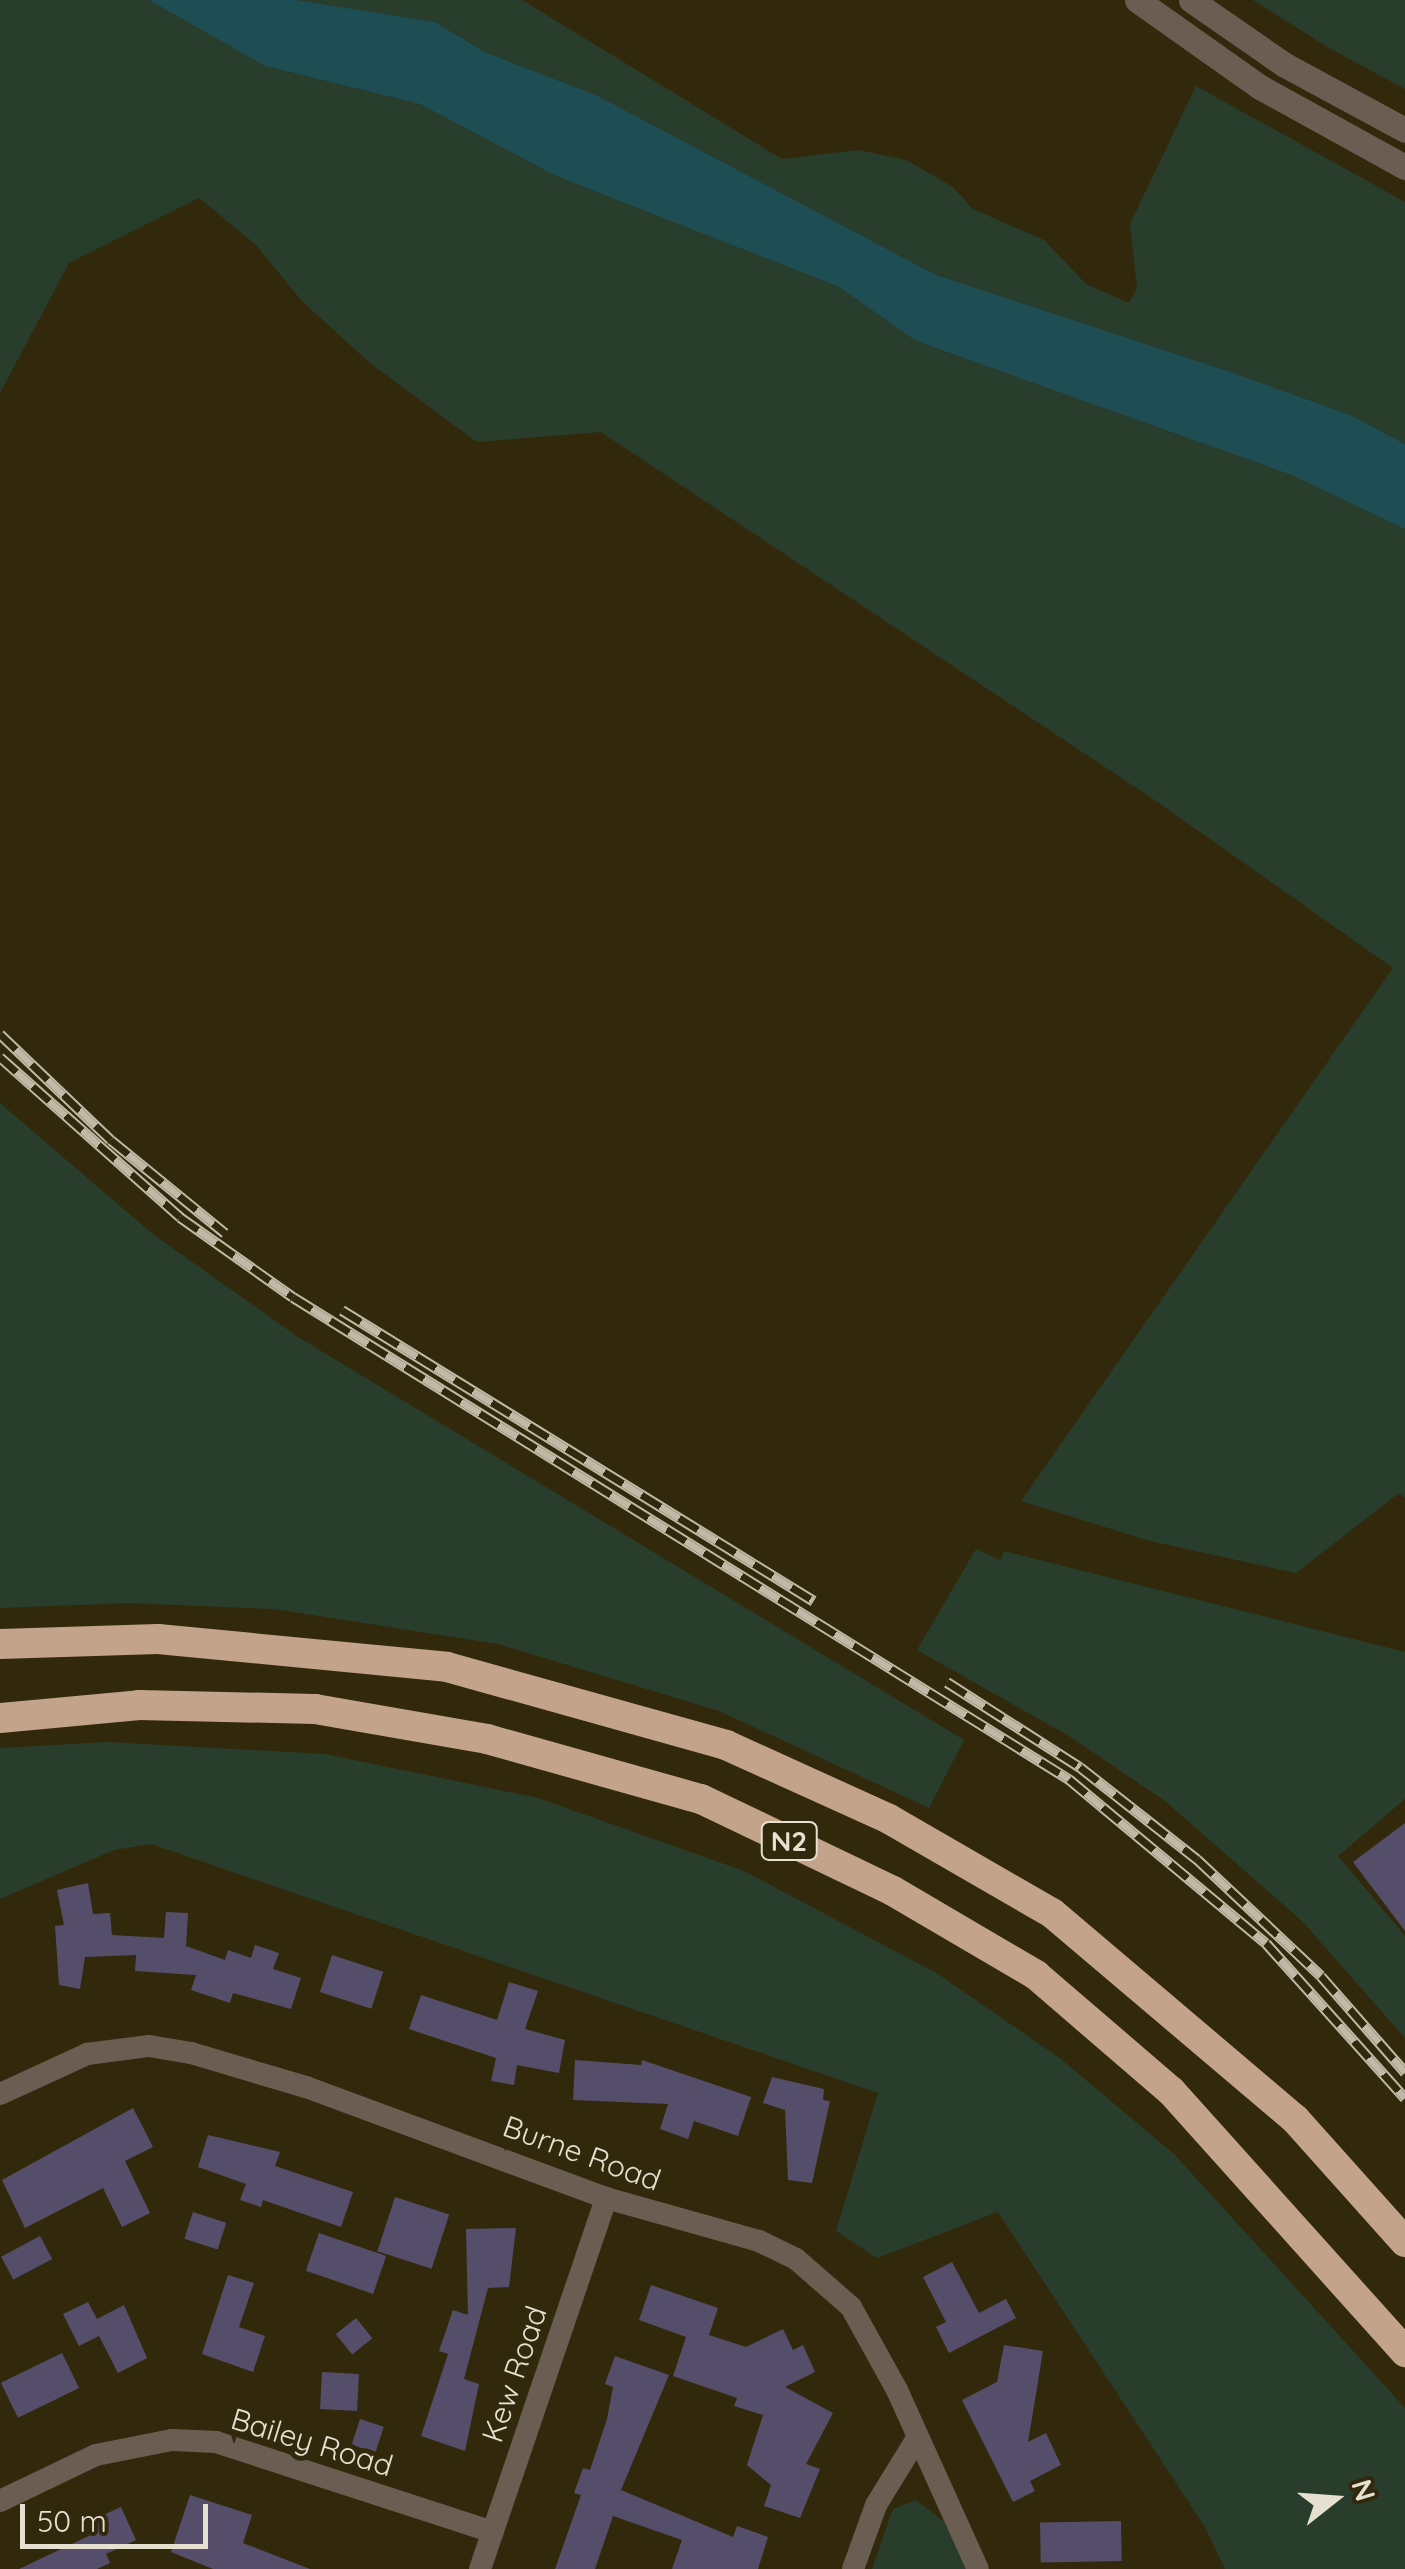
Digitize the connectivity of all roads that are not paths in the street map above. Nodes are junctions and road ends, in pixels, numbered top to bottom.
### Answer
1 (1137, 0) edge
2 (1191, 0) edge
3 (1405, 130) edge
4 (1405, 167) edge
5 (0, 1644) edge
6 (0, 1718) edge
7 (0, 2094) edge
8 (606, 2198) junction
9 (1405, 2242) edge
10 (1405, 2352) edge
11 (916, 2440) junction
12 (0, 2501) edge
13 (493, 2532) junction
14 (480, 2569) edge
15 (853, 2569) edge
16 (978, 2569) edge

1 - 4 street
2 - 3 street
5 - 9 highway, N2
6 - 10 highway, N2
7 - 8 street, Burne Road
8 - 11 street, Burne Road
8 - 13 street, Kew Road
11 - 15 street
11 - 16 street, Burne Road
12 - 13 street, Bailey Road
13 - 14 street, Kew Road

